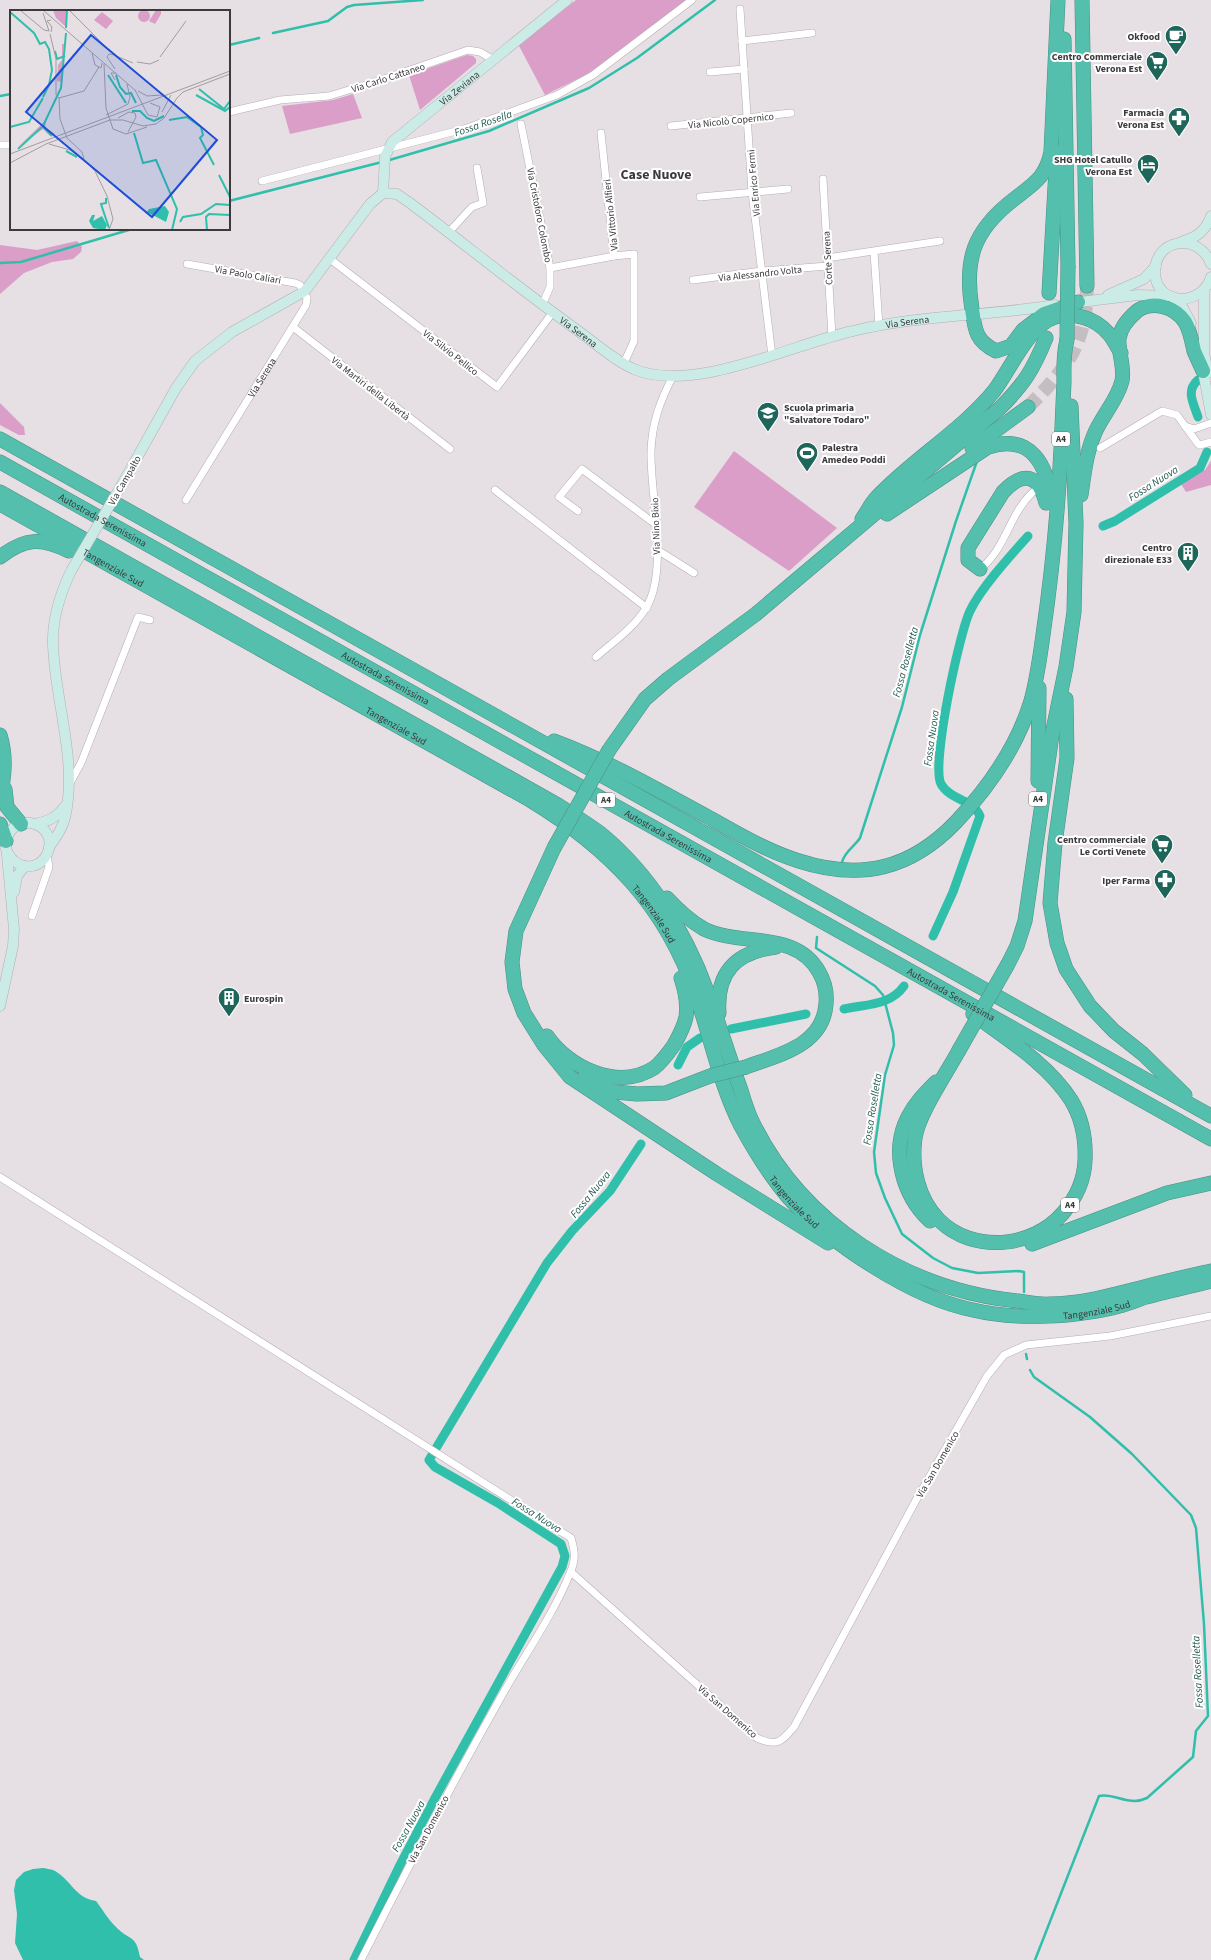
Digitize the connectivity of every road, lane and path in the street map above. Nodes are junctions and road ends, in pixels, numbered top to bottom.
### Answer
1 (567, 0) edge
2 (692, 0) edge
3 (1058, 0) edge
4 (1064, 0) edge
5 (1074, 0) edge
6 (1082, 0) edge
7 (740, 9) dead end
8 (812, 33) dead end
9 (742, 41) junction
10 (492, 59) junction
11 (744, 69) junction
12 (710, 72) dead end
13 (230, 112) edge
14 (790, 114) dead end
15 (748, 118) junction
16 (521, 124) dead end
17 (670, 126) dead end
18 (601, 133) dead end
19 (0, 144) edge
20 (10, 145) edge
21 (386, 153) junction
22 (477, 168) dead end
23 (823, 179) dead end
24 (262, 181) dead end
25 (788, 189) dead end
26 (752, 192) junction
27 (382, 193) junction
28 (700, 197) dead end
29 (1068, 213) junction
30 (1211, 216) edge
31 (449, 232) junction
32 (940, 241) dead end
33 (1180, 243) junction
34 (874, 252) junction
35 (614, 256) junction
36 (828, 258) junction
37 (1210, 258) edge
38 (330, 259) junction
39 (187, 264) dead end
40 (828, 266) junction
41 (1156, 266) junction
42 (550, 268) junction
43 (762, 271) junction
44 (1211, 277) edge
45 (692, 280) dead end
46 (1087, 286) tunnel mouth
47 (1207, 288) edge
48 (305, 291) junction
49 (1049, 293) dead end
50 (1171, 296) junction
51 (1103, 298) junction
52 (1078, 302) junction
53 (542, 305) junction
54 (553, 312) junction
55 (973, 315) junction
56 (879, 326) junction
57 (293, 327) junction
58 (832, 337) junction
59 (1046, 338) dead end
60 (1067, 340) junction
61 (1121, 353) junction
62 (772, 356) junction
63 (624, 364) junction
64 (1203, 371) junction
65 (673, 376) junction
66 (1211, 388) edge
67 (1028, 407) tunnel mouth
68 (1211, 415) edge
69 (1211, 424) edge
70 (1185, 426) junction
71 (0, 439) edge
72 (1211, 442) edge
73 (1100, 448) dead end
74 (450, 449) dead end
75 (0, 462) edge
76 (495, 490) dead end
77 (0, 492) edge
78 (1033, 492) dead end
79 (186, 500) dead end
80 (0, 504) edge
81 (578, 511) dead end
82 (1076, 523) junction
83 (655, 524) junction
84 (853, 533) junction
85 (1055, 539) junction
86 (656, 549) junction
87 (0, 557) edge
88 (980, 569) joint
89 (694, 573) dead end
90 (148, 587) junction
91 (646, 608) junction
92 (150, 620) dead end
93 (596, 657) dead end
94 (1066, 667) junction
95 (1039, 669) junction
96 (524, 732) junction
97 (0, 735) edge
98 (4, 783) junction
99 (68, 786) junction
100 (0, 800) edge
101 (67, 804) junction
102 (0, 824) edge
103 (21, 824) junction
104 (35, 824) junction
105 (6, 845) junction
106 (1037, 846) junction
107 (48, 851) junction
108 (631, 863) junction
109 (25, 866) junction
110 (13, 900) junction
111 (650, 906) junction
112 (32, 916) dead end
113 (794, 948) junction
114 (512, 962) junction
115 (918, 974) junction
116 (0, 1006) edge
117 (720, 1030) junction
118 (544, 1045) junction
119 (946, 1074) junction
120 (1205, 1112) edge
121 (1211, 1139) edge
122 (0, 1177) edge
123 (1211, 1184) edge
124 (1211, 1271) edge
125 (891, 1276) junction
126 (1211, 1281) edge
127 (1211, 1316) edge
128 (571, 1572) junction
129 (361, 1960) edge

1 - 10 street, Via Zeviana
2 - 21 street
3 - 49 highway
3 - 55 highway
4 - 29 highway
5 - 29 highway
6 - 46 highway
7 - 9 street, Via Enrico Fermi
8 - 9 street
9 - 11 street, Via Enrico Fermi
10 - 13 street, Via Carlo Cattaneo
10 - 21 street, Via Zeviana
11 - 12 street
11 - 15 street, Via Enrico Fermi
14 - 15 street, Via Nicolò Copernico
15 - 17 street, Via Nicolò Copernico
15 - 26 street, Via Enrico Fermi
16 - 42 street, Via Cristoforo Colombo
18 - 35 street, Via Vittorio Alfieri
19 - 20 street
21 - 24 street
21 - 27 street
22 - 31 street
23 - 36 street, Corte Serena
25 - 26 street
26 - 28 street
26 - 43 street, Via Enrico Fermi
27 - 31 street, Via Serena
27 - 38 street
29 - 60 highway, A4, bridge
30 - 33 street
31 - 53 street, Via Serena
32 - 34 street
33 - 37 street
33 - 41 street
34 - 36 street
34 - 56 street
35 - 42 street, Via Vittorio Alfieri
35 - 63 street
36 - 40 street, Corte Serena
38 - 48 street
38 - 54 street, Via Silvio Pellico
39 - 48 street, Via Paolo Caliari
40 - 43 street, Via Alessandro Volta
40 - 58 street, Corte Serena
41 - 50 street
41 - 51 street
42 - 53 street, Via Cristoforo Colombo
43 - 45 street, Via Alessandro Volta
43 - 62 street, Via Enrico Fermi
44 - 47 street
47 - 50 street, Via Serena
47 - 66 street
48 - 57 street, Via Serena
48 - 99 street, Via Campalto, bridge
50 - 51 street, Via Serena
50 - 64 street
51 - 52 street, Via Serena
52 - 55 street, Via Serena
52 - 55 highway
53 - 54 street, Via Serena
54 - 63 street, Via Serena
55 - 56 street, Via Serena
56 - 58 street, Via Serena
57 - 74 street, Via Martiri della Libertà
57 - 79 street, Via Serena
58 - 62 street, Via Serena
59 - 84 highway
60 - 82 highway, A4
60 - 85 highway, A4
61 - 64 highway, A4
61 - 82 highway, A4
61 - 84 highway
62 - 65 street, Via Serena
63 - 65 street, Via Serena
64 - 68 street
65 - 83 street, Via Nino Bixio
67 - 84 highway
69 - 70 street
70 - 72 street
70 - 73 street
71 - 96 highway, Autostrada Serenissima / A4
75 - 115 highway, Autostrada Serenissima / A4
76 - 91 street
77 - 108 highway, Tangenziale Sud
78 - 88 street
80 - 90 highway, Tangenziale Sud
81 - 83 street
82 - 94 highway, A4
83 - 86 street, Via Nino Bixio
84 - 85 highway
84 - 114 highway, bridge
85 - 88 highway, A4
85 - 95 highway, A4
86 - 89 street
86 - 91 street, Via Nino Bixio
87 - 90 highway
90 - 111 highway, Tangenziale Sud
91 - 93 street, Via Nino Bixio
92 - 99 street
94 - 106 highway, A4
94 - 120 highway, A4
95 - 96 highway, A4
95 - 106 highway, A4
96 - 120 highway, Autostrada Serenissima / A4
97 - 98 highway
98 - 100 highway
98 - 103 highway
99 - 101 street, Via Campalto
101 - 104 street
101 - 107 street, Via Campalto
102 - 105 highway
103 - 104 street
103 - 105 street
104 - 107 street
105 - 109 street
105 - 110 street
106 - 119 highway, A4, bridge
107 - 109 street
107 - 112 street
108 - 113 highway
108 - 117 highway, Tangenziale Sud
109 - 110 street
110 - 116 street
111 - 114 highway
111 - 125 highway, Tangenziale Sud
113 - 117 highway
113 - 118 highway, bridge
114 - 118 highway
115 - 119 highway, A4
115 - 121 highway, Autostrada Serenissima / A4
117 - 124 highway, Tangenziale Sud
118 - 125 highway
119 - 123 highway, A4
122 - 128 street
125 - 126 highway, Tangenziale Sud
127 - 128 street, Via San Domenico
128 - 129 street, Via San Domenico

